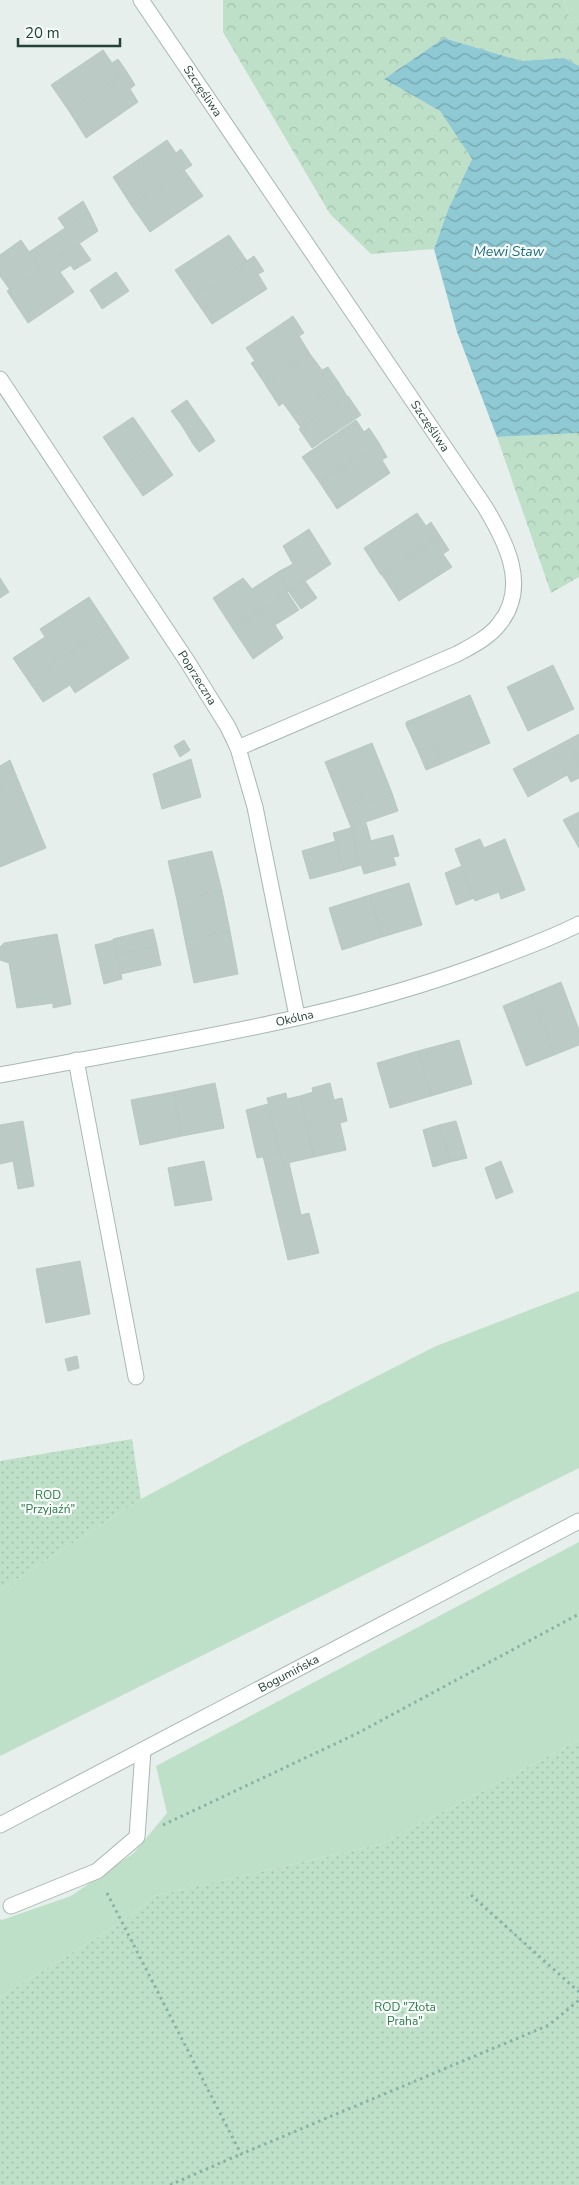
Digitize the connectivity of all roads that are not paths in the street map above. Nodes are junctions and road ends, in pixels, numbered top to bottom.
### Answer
1 (141, 0) edge
2 (0, 379) edge
3 (238, 748) junction
4 (579, 924) edge
5 (297, 1016) junction
6 (76, 1060) junction
7 (0, 1075) edge
8 (136, 1377) dead end
9 (579, 1521) edge
10 (143, 1750) junction
11 (0, 1825) edge
12 (11, 1906) dead end

1 - 3 street, Szczęśliwa
2 - 3 street, Poprzeczna
3 - 5 street, Poprzeczna
4 - 5 street, Okólna
5 - 6 street, Okólna
6 - 7 street, Okólna
6 - 8 street
9 - 10 street, Bogumińska
10 - 11 street, Bogumińska
10 - 12 street

